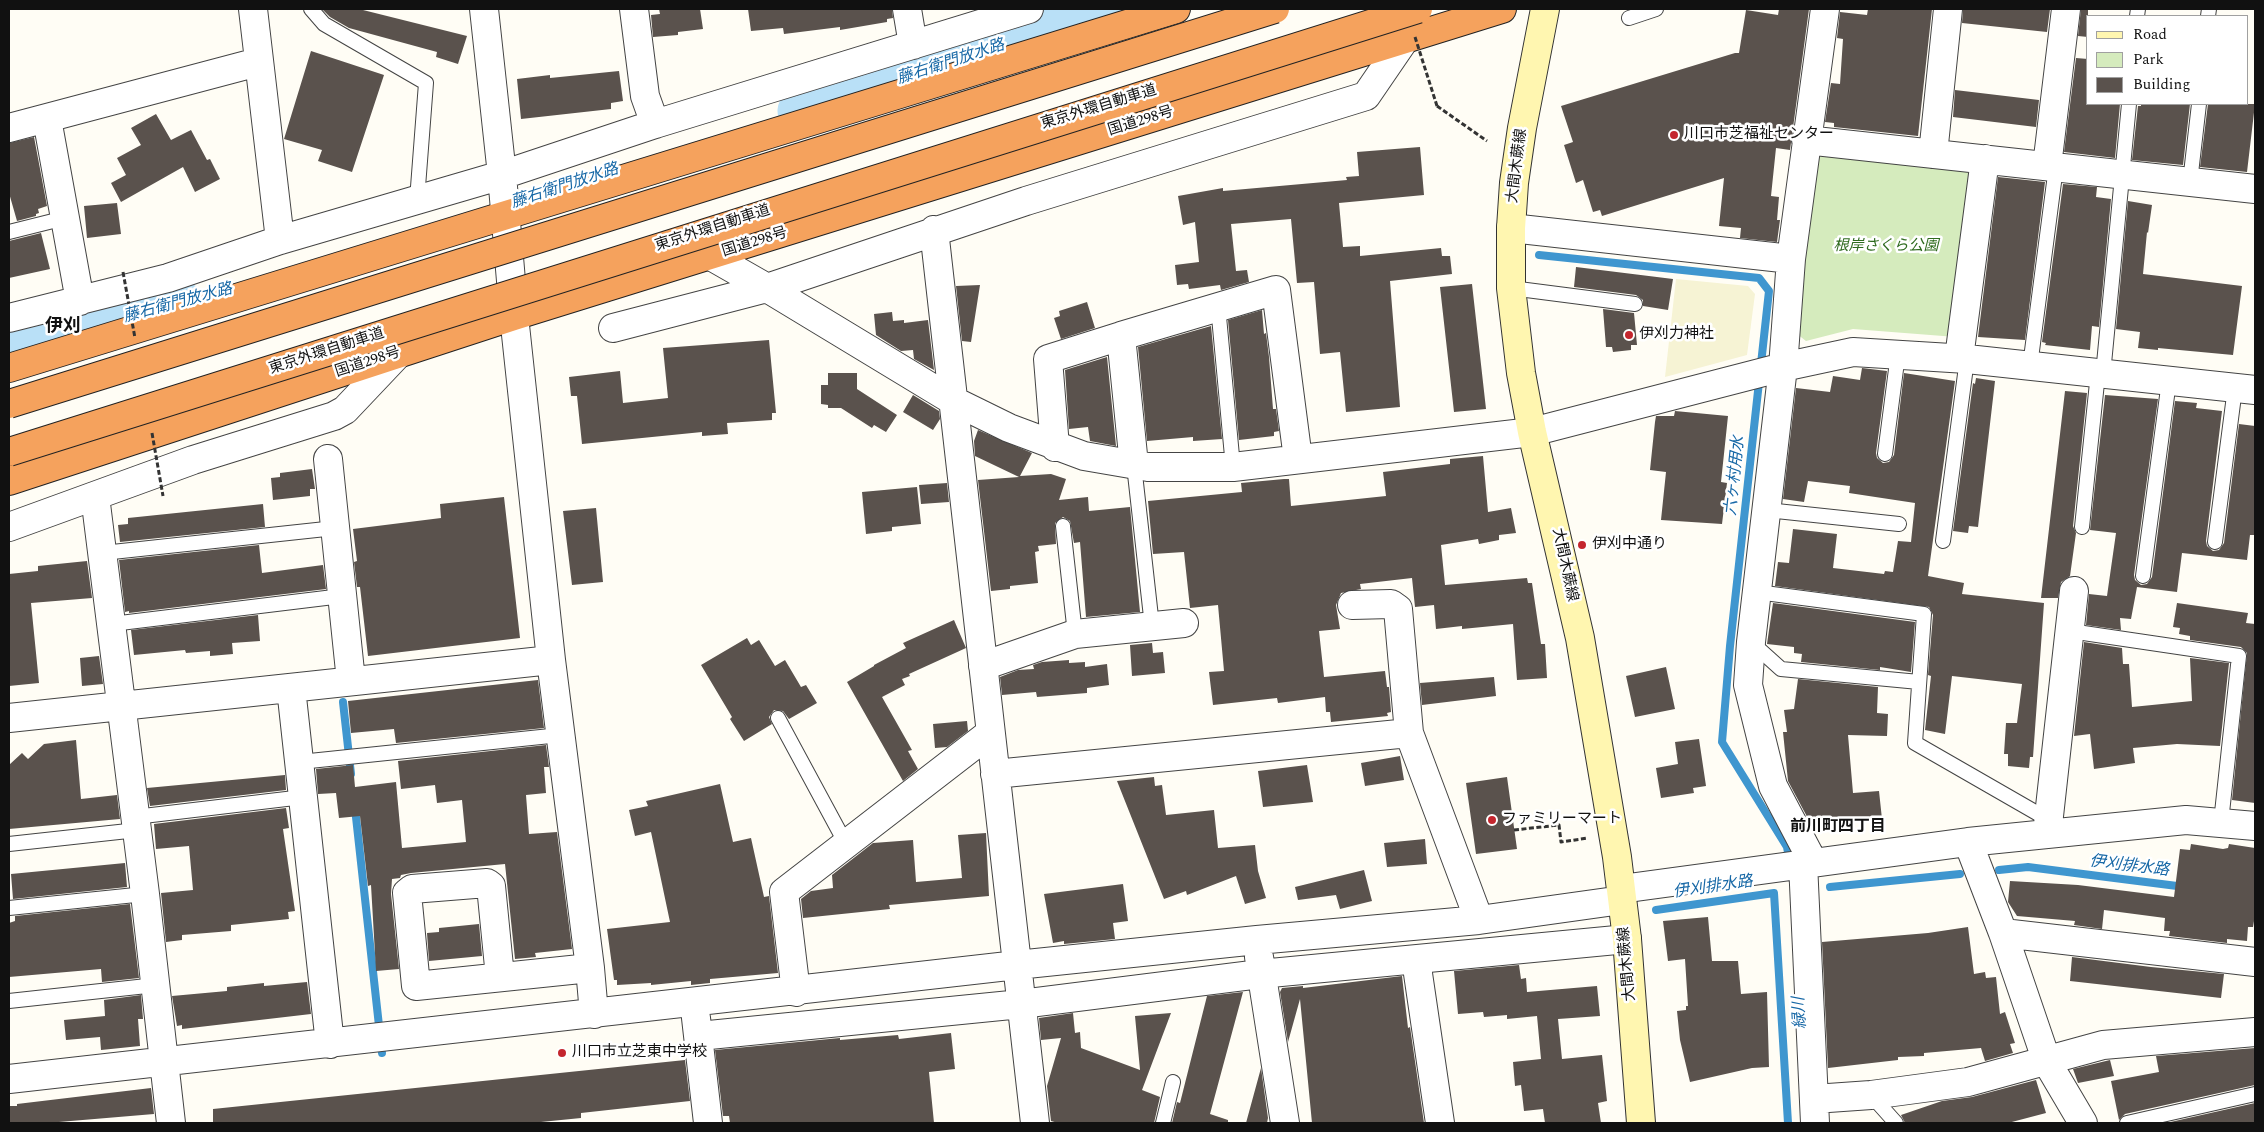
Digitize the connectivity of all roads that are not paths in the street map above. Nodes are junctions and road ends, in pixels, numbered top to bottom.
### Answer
1 (252, 9) edge
2 (311, 9) edge
3 (484, 9) edge
4 (634, 9) edge
5 (907, 9) edge
6 (1028, 9) edge
7 (1176, 9) edge
8 (1275, 9) edge
9 (1418, 9) edge
10 (1502, 9) edge
11 (1544, 9) edge
12 (1656, 9) edge
13 (1825, 9) edge
14 (1948, 9) edge
15 (2066, 9) edge
16 (1629, 18) dead end
17 (1410, 37) junction
18 (913, 45) junction
19 (258, 62) junction
20 (2129, 105) edge
21 (2198, 105) edge
22 (47, 119) junction
23 (655, 124) junction
24 (9, 128) edge
25 (1806, 140) junction
26 (1933, 154) junction
27 (1985, 159) junction
28 (2051, 167) junction
29 (2122, 174) junction
30 (502, 175) junction
31 (2190, 182) junction
32 (2255, 189) edge
33 (417, 200) junction
34 (505, 216) junction
35 (65, 218) junction
36 (1511, 228) junction
37 (934, 230) junction
38 (9, 232) edge
39 (280, 240) junction
40 (711, 256) junction
41 (1791, 258) junction
42 (767, 288) junction
43 (1511, 288) junction
44 (80, 301) junction
45 (1635, 304) dead end
46 (1218, 306) junction
47 (514, 316) junction
48 (9, 318) edge
49 (613, 328) dead end
50 (1121, 336) junction
51 (399, 353) junction
52 (1898, 354) junction
53 (1963, 358) junction
54 (2030, 366) junction
55 (1783, 367) junction
56 (9, 368) edge
57 (2101, 374) junction
58 (2169, 381) junction
59 (2245, 389) edge
60 (952, 400) junction
61 (9, 404) edge
62 (1532, 432) junction
63 (1054, 446) junction
64 (9, 452) edge
65 (1885, 454) dead end
66 (89, 455) junction
67 (328, 459) dead end
68 (1298, 459) junction
69 (1134, 465) junction
70 (1233, 467) junction
71 (9, 481) edge
72 (9, 486) edge
73 (95, 496) junction
74 (1767, 510) junction
75 (1899, 524) dead end
76 (1063, 526) dead end
77 (9, 527) edge
78 (2082, 527) dead end
79 (335, 528) junction
80 (1943, 541) dead end
81 (2215, 542) dead end
82 (103, 554) junction
83 (2142, 576) dead end
84 (2074, 591) dead end
85 (1757, 592) junction
86 (342, 596) junction
87 (1352, 605) dead end
88 (1184, 623) dead end
89 (112, 624) junction
90 (1152, 626) junction
91 (2070, 631) junction
92 (1075, 634) junction
93 (1751, 642) junction
94 (551, 660) junction
95 (983, 666) junction
96 (351, 682) junction
97 (1919, 682) junction
98 (291, 688) junction
99 (122, 706) junction
100 (9, 718) edge
101 (778, 718) dead end
102 (990, 733) junction
103 (1409, 733) junction
104 (560, 735) junction
105 (300, 762) junction
106 (995, 774) junction
107 (303, 797) junction
108 (2221, 822) junction
109 (136, 823) junction
110 (2255, 826) edge
111 (2048, 827) junction
112 (9, 844) edge
113 (846, 844) junction
114 (1975, 862) junction
115 (1808, 863) junction
116 (145, 894) junction
117 (1622, 894) junction
118 (9, 908) edge
119 (1479, 920) junction
120 (2003, 934) junction
121 (1627, 939) junction
122 (1257, 940) junction
123 (1416, 960) junction
124 (2255, 962) edge
125 (1017, 965) junction
126 (590, 968) junction
127 (1260, 974) junction
128 (500, 977) junction
129 (156, 985) junction
130 (796, 992) junction
131 (9, 1002) edge
132 (694, 1002) junction
133 (1021, 1004) junction
134 (594, 1014) junction
135 (2255, 1032) edge
136 (699, 1036) junction
137 (330, 1044) junction
138 (165, 1061) junction
139 (2047, 1062) junction
140 (9, 1080) edge
141 (1173, 1082) dead end
142 (2255, 1094) edge
143 (1871, 1095) junction
144 (1814, 1111) edge
145 (171, 1123) edge
146 (708, 1123) edge
147 (1035, 1123) edge
148 (1163, 1123) edge
149 (1286, 1123) edge
150 (1440, 1123) edge
151 (1641, 1123) edge
152 (1896, 1123) edge
153 (2083, 1123) edge
154 (2127, 1123) edge

1 - 19 street
2 - 33 lane
3 - 30 street
4 - 23 street
5 - 18 street
6 - 18 street
7 - 34 highway
8 - 61 highway, bridge
9 - 64 highway, 東京外環自動車道, bridge
10 - 17 highway, 国道298号
11 - 36 main road, 大間木蕨線
12 - 16 lane
13 - 25 street
14 - 26 street
15 - 28 street
17 - 37 street
17 - 40 highway, 国道298号
18 - 23 street
19 - 22 street
19 - 39 street
20 - 29 lane
21 - 31 lane
22 - 24 street
22 - 35 street
23 - 30 street
25 - 26 street
25 - 41 street
26 - 27 street
27 - 28 street
27 - 53 street
28 - 29 street
28 - 54 lane
29 - 31 street
29 - 57 lane
30 - 33 street
30 - 34 street
31 - 32 street
33 - 39 street
34 - 47 street
34 - 56 highway
35 - 38 lane
35 - 44 street
36 - 41 street
36 - 43 main road, 大間木蕨線
37 - 42 street
37 - 60 street
39 - 44 street
40 - 42 street
40 - 47 highway, 国道298号
41 - 55 street
42 - 49 street
42 - 60 street
43 - 45 lane
43 - 62 main road, 大間木蕨線
44 - 48 street
46 - 50 street
46 - 68 street
46 - 70 lane
47 - 51 highway, 国道298号
47 - 94 street
50 - 63 street
50 - 69 street
51 - 66 highway, 国道298号
51 - 73 street
52 - 53 street
52 - 55 street
52 - 65 lane
53 - 54 street
53 - 80 lane
54 - 57 street
55 - 62 street
55 - 74 street
57 - 58 street
57 - 78 lane
58 - 59 street
58 - 83 lane
59 - 81 lane
60 - 63 street
60 - 95 street
62 - 68 street
62 - 117 main road, 大間木蕨線
63 - 69 street
66 - 71 highway, 国道298号
66 - 72 highway
67 - 79 street
68 - 70 street
69 - 70 street
69 - 90 lane
73 - 77 street
73 - 82 street
74 - 75 lane
74 - 85 street
76 - 92 lane
79 - 82 lane
79 - 86 street
82 - 89 street
84 - 91 street
85 - 93 street
85 - 97 lane
86 - 89 lane
86 - 96 street
87 - 103 street
88 - 90 street
89 - 99 street
90 - 92 street
91 - 108 lane
91 - 111 street
92 - 95 street
93 - 97 lane
93 - 115 street
94 - 96 street
94 - 104 street
95 - 102 street
96 - 98 street
97 - 111 lane
98 - 99 street
98 - 105 street
99 - 100 street
99 - 109 street
101 - 113 lane
102 - 106 street
102 - 113 street
103 - 106 street
103 - 119 street
104 - 105 lane
104 - 126 street
105 - 107 street
106 - 125 street
107 - 109 lane
107 - 137 street
108 - 110 street
108 - 111 street
109 - 112 lane
109 - 116 street
111 - 114 street
113 - 130 street
114 - 115 street
114 - 120 street
115 - 117 street
115 - 144 street
116 - 118 lane
116 - 129 street
117 - 119 street
117 - 121 main road, 大間木蕨線
119 - 122 street
120 - 124 street
120 - 139 street
121 - 123 street
121 - 151 main road, 大間木蕨線
122 - 125 street
122 - 127 street
123 - 127 street
123 - 150 street
125 - 130 street
125 - 133 street
126 - 128 street
126 - 134 street
127 - 133 street
127 - 149 street
128 - 128 street
129 - 131 lane
129 - 138 street
130 - 132 street
132 - 134 street
132 - 136 street
133 - 136 street
133 - 147 street
134 - 137 street
135 - 139 street
136 - 146 street
137 - 138 street
138 - 140 street
138 - 145 street
139 - 143 street
139 - 153 street
141 - 148 lane
142 - 154 lane
143 - 144 street
143 - 152 lane

